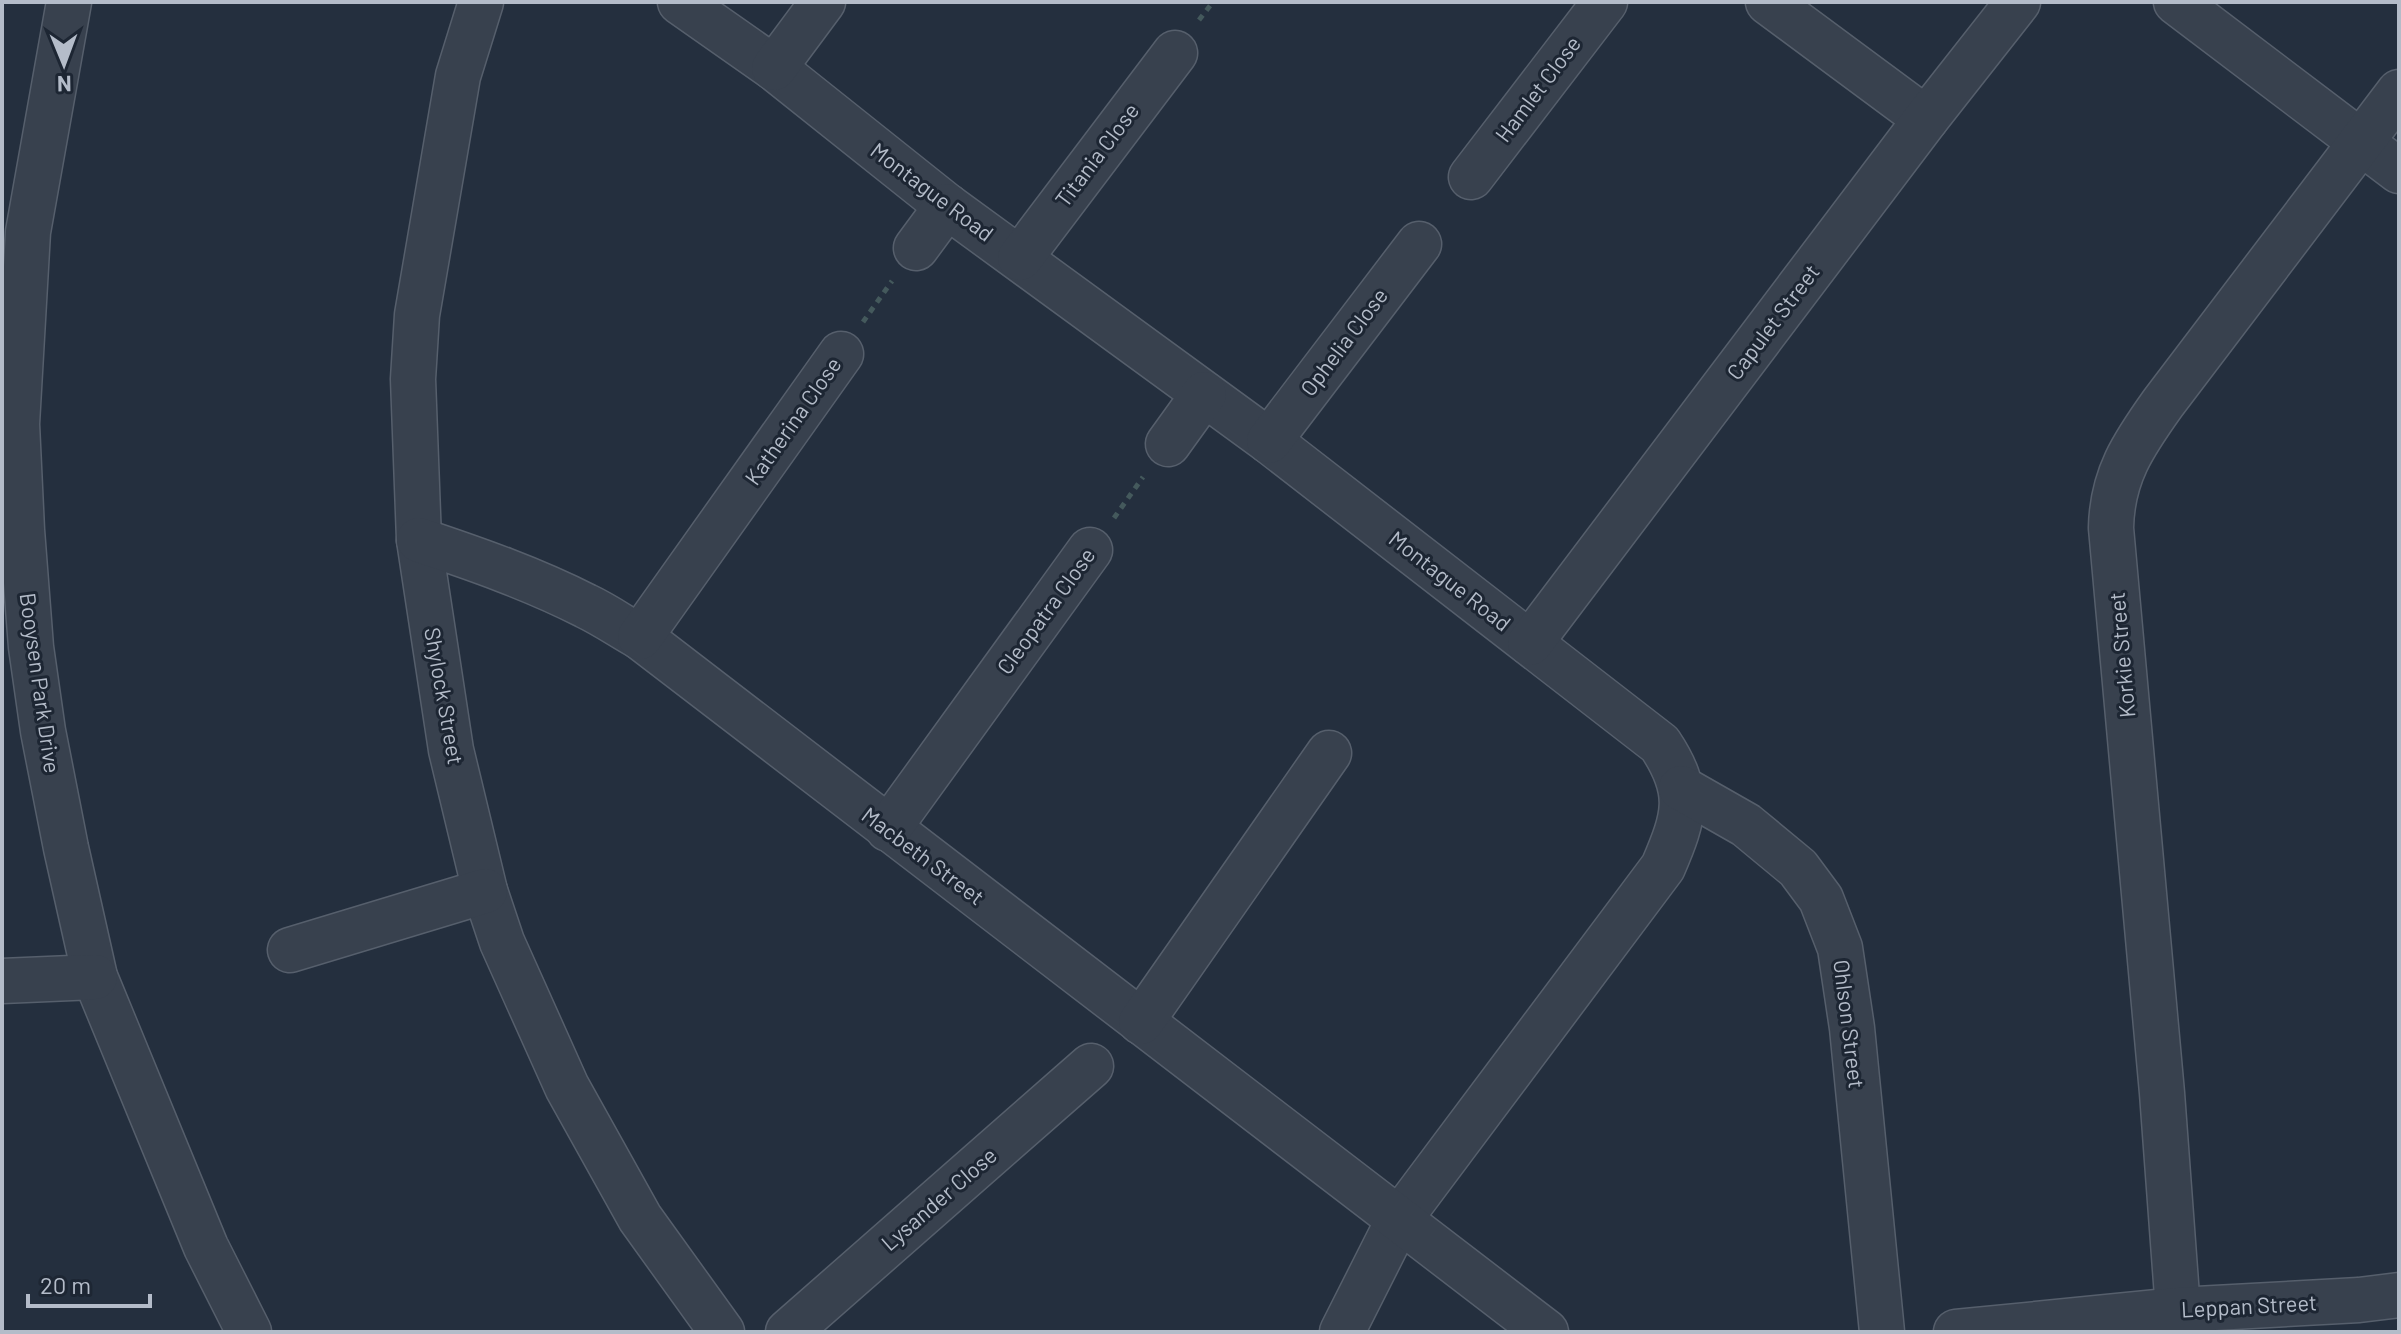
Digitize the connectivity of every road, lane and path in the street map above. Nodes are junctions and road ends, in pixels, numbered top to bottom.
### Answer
1 (69, 2) edge
2 (481, 2) edge
3 (680, 2) edge
4 (823, 2) edge
5 (1213, 2) edge
6 (1605, 2) edge
7 (1768, 2) edge
8 (2018, 2) edge
9 (2176, 2) edge
10 (1184, 40) joint
11 (774, 68) junction
12 (2399, 92) edge
13 (1926, 119) junction
14 (2362, 141) junction
15 (2399, 171) edge
16 (1471, 177) dead end
17 (947, 206) junction
18 (1419, 244) dead end
19 (916, 248) joint
20 (1020, 258) junction
21 (841, 354) joint
22 (1204, 394) junction
23 (1269, 441) junction
24 (1168, 444) joint
25 (419, 540) junction
26 (1090, 550) joint
27 (640, 637) junction
28 (1530, 643) junction
29 (1329, 753) dead end
30 (1681, 788) junction
31 (888, 829) junction
32 (485, 891) junction
33 (290, 950) dead end
34 (95, 977) junction
35 (2, 981) edge
36 (1141, 1022) junction
37 (1091, 1066) dead end
38 (1398, 1221) junction
39 (2399, 1295) edge
40 (2178, 1310) junction
41 (249, 1332) edge
42 (722, 1332) edge
43 (788, 1332) edge
44 (1342, 1332) edge
45 (1546, 1332) edge
46 (1882, 1332) edge
47 (1956, 1332) edge

1 - 34 street, Booysen Park Drive
2 - 25 street, Shylock Street
3 - 11 street, Montague Road
4 - 11 street
5 - 10 path
6 - 16 street, Hamlet Close
7 - 13 street
8 - 13 street, Capulet Street
9 - 14 street
10 - 20 street, Titania Close
11 - 17 street, Montague Road
12 - 14 street, Korkie Street
13 - 28 street, Capulet Street
14 - 15 street
14 - 40 street, Korkie Street
17 - 19 street
17 - 20 street, Montague Road
18 - 23 street, Ophelia Close
19 - 21 path, Katherina Close
20 - 22 street, Montague Road
21 - 27 street, Katherina Close
22 - 23 street, Montague Road
22 - 24 street
23 - 28 street, Montague Road
24 - 26 path, Cleopatra Close
25 - 27 street, Macbeth Street
25 - 32 street, Shylock Street
26 - 31 street, Cleopatra Close
27 - 31 street, Macbeth Street
28 - 30 street, Montague Road
29 - 36 street
30 - 38 street, Montague Road
30 - 46 street, Ohlson Street
31 - 36 street, Macbeth Street
32 - 33 street
32 - 42 street, Shylock Street
34 - 35 street
34 - 41 street, Booysen Park Drive
36 - 38 street, Macbeth Street
37 - 43 street, Lysander Close
38 - 44 street, Montague Road
38 - 45 street
39 - 40 street, Leppan Street
40 - 47 street, Leppan Street

